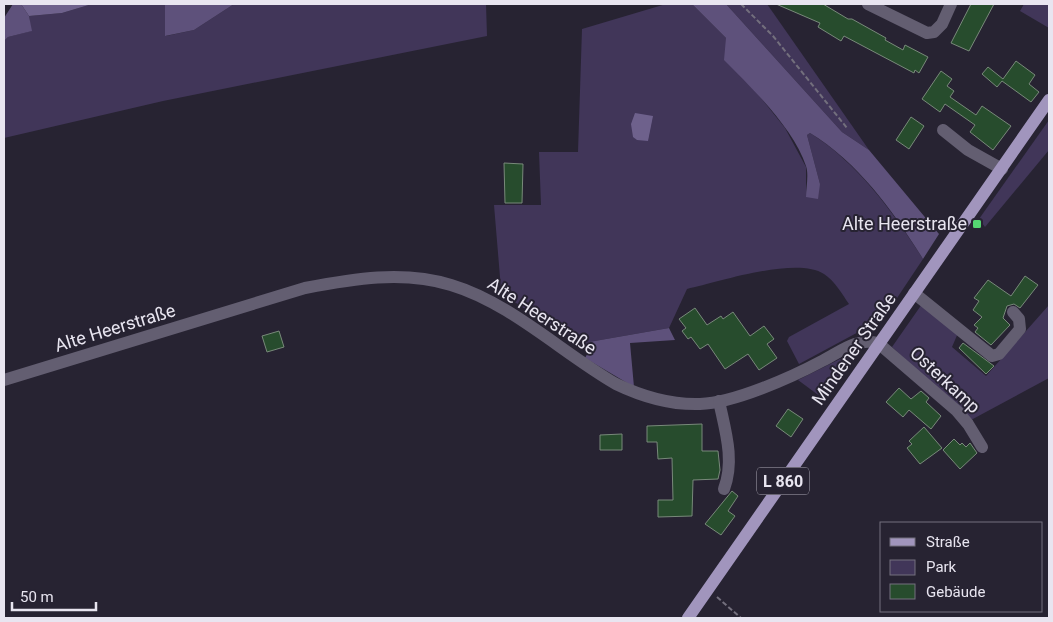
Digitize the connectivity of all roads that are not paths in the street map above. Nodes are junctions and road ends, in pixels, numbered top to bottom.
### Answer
1 (868, 4) edge
2 (952, 4) edge
3 (1049, 100) edge
4 (943, 130) dead end
5 (1002, 169) junction
6 (914, 294) junction
7 (1013, 312) dead end
8 (878, 343) junction
9 (4, 380) edge
10 (719, 400) junction
11 (982, 447) dead end
12 (724, 489) dead end
13 (688, 618) edge

1 - 2 street
3 - 5 main road, Mindener Straße / L 860
4 - 5 street
5 - 6 main road, Mindener Straße / L 860
6 - 7 street
6 - 8 main road, Mindener Straße / L 860
8 - 10 street, Alte Heerstraße
8 - 11 street, Osterkamp
8 - 13 main road, Mindener Straße / L 860
9 - 10 street, Alte Heerstraße
10 - 12 street

